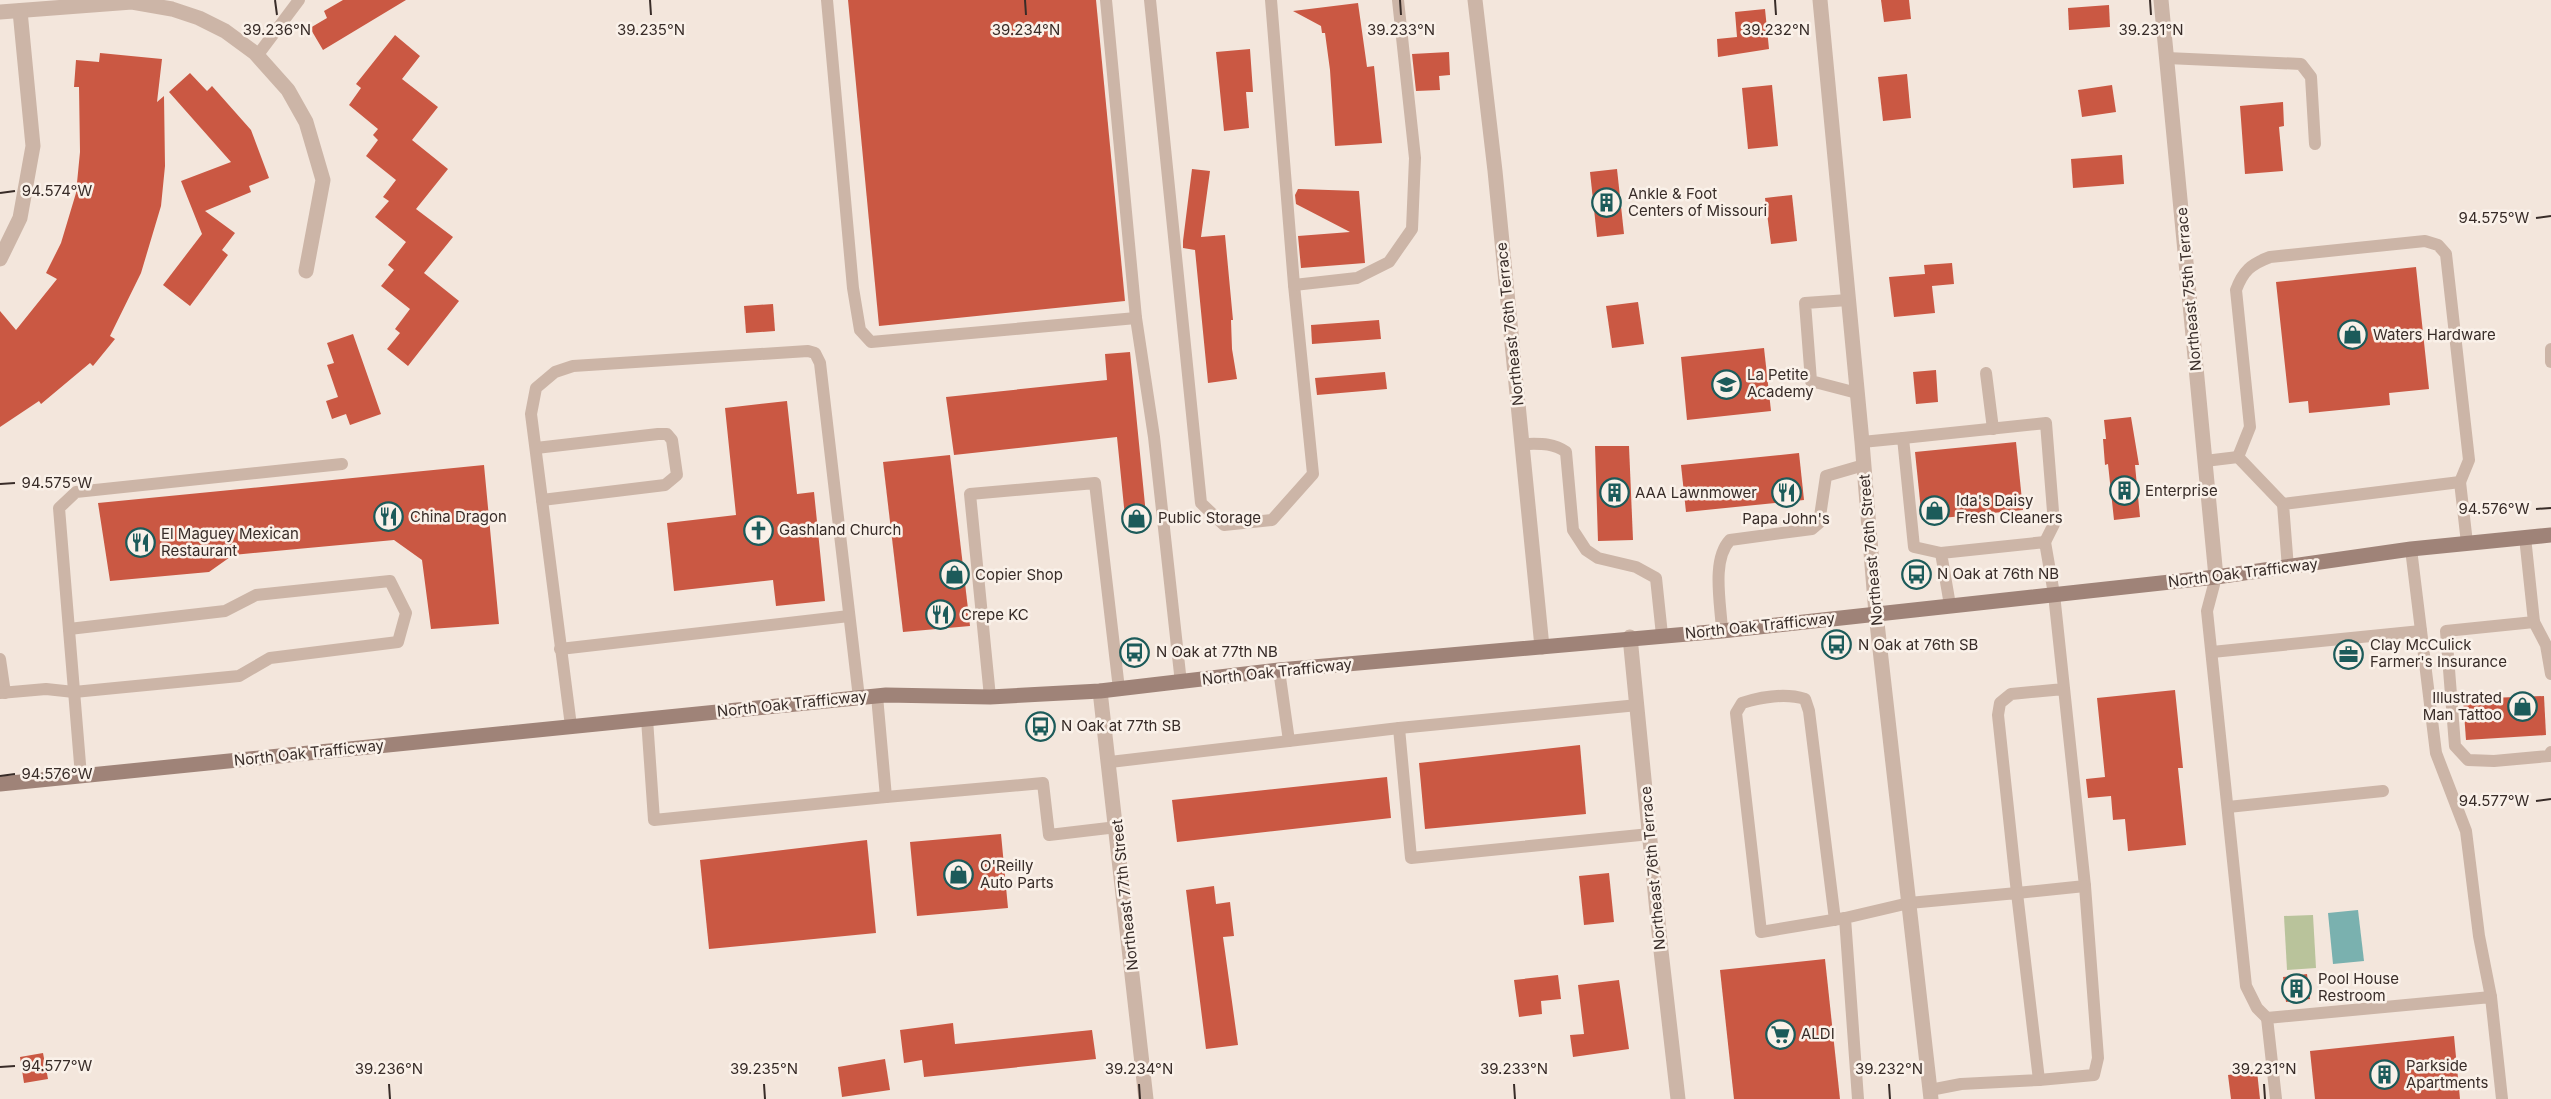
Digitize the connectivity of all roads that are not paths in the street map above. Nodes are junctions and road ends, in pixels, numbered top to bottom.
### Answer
1 (299, 0) edge
2 (827, 0) edge
3 (1106, 0) edge
4 (1150, 0) edge
5 (1271, 0) edge
6 (1398, 0) edge
7 (1475, 0) edge
8 (1820, 0) edge
9 (2162, 0) edge
10 (20, 10) junction
11 (0, 12) edge
12 (257, 56) junction
13 (2167, 58) junction
14 (2315, 144) dead end
15 (1, 258) edge
16 (306, 271) dead end
17 (1294, 285) junction
18 (1848, 300) junction
19 (1136, 318) junction
20 (2551, 349) edge
21 (2551, 362) edge
22 (1986, 373) dead end
23 (1857, 393) junction
24 (1993, 429) junction
25 (1903, 438) junction
26 (1862, 442) junction
27 (1522, 444) junction
28 (536, 448) junction
29 (2238, 457) junction
30 (2205, 461) junction
31 (342, 464) dead end
32 (1864, 465) junction
33 (2460, 482) junction
34 (542, 500) junction
35 (2283, 504) junction
36 (2551, 535) edge
37 (2525, 537) junction
38 (2044, 542) junction
39 (2467, 543) junction
40 (2411, 549) junction
41 (1941, 553) junction
42 (2288, 568) junction
43 (2216, 577) junction
44 (2054, 594) junction
45 (1950, 605) junction
46 (1875, 614) junction
47 (849, 616) junction
48 (2534, 622) junction
49 (69, 629) junction
50 (1722, 631) junction
51 (2421, 631) junction
52 (1662, 635) junction
53 (1630, 637) junction
54 (1542, 647) junction
55 (560, 649) junction
56 (2212, 652) junction
57 (0, 659) edge
58 (1279, 670) junction
59 (2551, 674) edge
60 (1181, 683) junction
61 (1119, 689) junction
62 (2064, 689) junction
63 (1100, 691) junction
64 (74, 692) junction
65 (2, 693) edge
66 (877, 696) junction
67 (990, 697) junction
68 (859, 698) junction
69 (1638, 705) junction
70 (647, 719) junction
71 (571, 726) junction
72 (1399, 728) junction
73 (1289, 741) junction
74 (2551, 752) edge
75 (1110, 762) junction
76 (81, 776) junction
77 (0, 784) edge
78 (2383, 791) dead end
79 (886, 797) junction
80 (2228, 807) junction
81 (1117, 827) junction
82 (1650, 834) junction
83 (2085, 886) junction
84 (2017, 893) junction
85 (1909, 903) junction
86 (1840, 919) junction
87 (2491, 997) junction
88 (2267, 1018) junction
89 (2039, 1080) junction
90 (1931, 1094) edge
91 (1146, 1099) edge
92 (1678, 1099) edge
93 (1858, 1099) edge
94 (2276, 1099) edge
95 (2502, 1099) edge

1 - 12 lane
2 - 19 lane
3 - 19 lane
4 - 17 lane
5 - 17 lane
6 - 17 lane
7 - 27 street, Northeast 76th Terrace
8 - 18 street, Northeast 76th Street
9 - 13 street, Northeast 75th Terrace
10 - 11 street
10 - 12 street
10 - 15 street
12 - 16 street
13 - 14 lane
13 - 30 street, Northeast 75th Terrace
18 - 23 street, Northeast 76th Street
18 - 23 lane
19 - 60 lane
20 - 21 lane
22 - 24 lane
23 - 26 street, Northeast 76th Street
24 - 25 lane
24 - 38 lane
25 - 26 lane
25 - 41 lane
26 - 32 street, Northeast 76th Street
27 - 52 lane
27 - 54 street, Northeast 76th Terrace
28 - 34 lane
28 - 34 lane
28 - 47 lane
29 - 30 lane
29 - 33 lane
29 - 35 lane
30 - 43 street, Northeast 75th Terrace
31 - 49 lane
32 - 46 street, Northeast 76th Street
32 - 50 lane
33 - 35 lane
33 - 39 lane
34 - 55 lane
35 - 42 lane
36 - 37 main road, North Oak Trafficway
37 - 39 main road, North Oak Trafficway
37 - 48 lane
38 - 41 lane
38 - 44 lane
39 - 40 main road, North Oak Trafficway
40 - 42 main road, North Oak Trafficway
40 - 51 lane
41 - 45 lane
42 - 43 main road, North Oak Trafficway
43 - 44 main road, North Oak Trafficway
43 - 56 lane
44 - 45 main road, North Oak Trafficway
44 - 62 lane
45 - 46 main road, North Oak Trafficway
46 - 50 main road, North Oak Trafficway
46 - 85 street, Northeast 76th Street
47 - 55 lane
47 - 68 lane
48 - 59 lane
48 - 74 lane
49 - 64 lane
49 - 64 lane
50 - 52 main road, North Oak Trafficway
51 - 56 lane
51 - 87 lane
52 - 53 main road, North Oak Trafficway
53 - 54 main road, North Oak Trafficway
53 - 69 street, Northeast 76th Terrace
54 - 58 main road, North Oak Trafficway
55 - 71 lane
56 - 80 lane
57 - 65 lane
58 - 60 main road, North Oak Trafficway
58 - 73 lane
60 - 61 main road, North Oak Trafficway
61 - 63 main road, North Oak Trafficway
61 - 67 lane
62 - 83 lane
62 - 84 lane
63 - 67 main road, North Oak Trafficway
63 - 75 street, Northeast 77th Street
64 - 65 lane
64 - 76 lane
66 - 67 main road, North Oak Trafficway
66 - 68 main road, North Oak Trafficway
66 - 79 lane
68 - 70 main road, North Oak Trafficway
69 - 72 lane
69 - 82 street, Northeast 76th Terrace
70 - 71 main road, North Oak Trafficway
70 - 79 lane
71 - 76 main road, North Oak Trafficway
72 - 73 lane
72 - 82 lane
73 - 75 lane
75 - 81 street, Northeast 77th Street
76 - 77 main road, North Oak Trafficway
78 - 80 lane
79 - 81 lane
80 - 88 lane
81 - 91 street, Northeast 77th Street
82 - 92 street, Northeast 76th Terrace
83 - 84 lane
83 - 89 lane
84 - 85 lane
84 - 89 lane
85 - 86 lane
85 - 90 street, Northeast 76th Street
86 - 86 lane
86 - 93 lane
87 - 88 lane
87 - 95 lane
88 - 94 lane
89 - 90 lane

